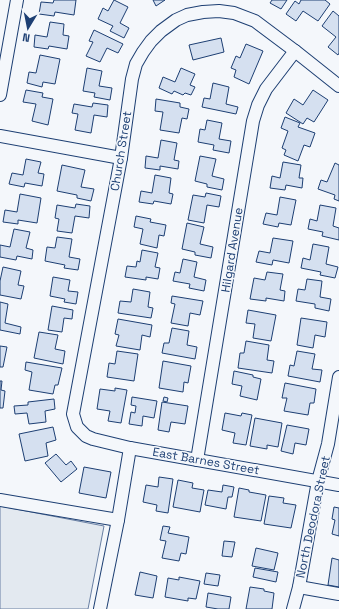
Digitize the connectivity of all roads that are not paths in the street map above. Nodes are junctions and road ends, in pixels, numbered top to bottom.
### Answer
1 (17, 0) edge
2 (295, 51) junction
3 (339, 86) edge
4 (0, 96) edge
5 (0, 136) edge
6 (121, 158) junction
7 (339, 377) edge
8 (77, 427) joint
9 (130, 448) junction
10 (197, 460) junction
11 (318, 481) junction
12 (339, 485) edge
13 (0, 500) edge
14 (118, 520) junction
15 (298, 587) junction
16 (339, 594) edge
17 (101, 609) edge
18 (293, 609) edge

1 - 4 street
2 - 3 street, Church Street
2 - 6 street, Church Street
2 - 10 street, Hilgard Avenue
5 - 6 street
6 - 8 street, Church Street
7 - 11 street, North Deodora Street
8 - 9 street, East Barnes Street
9 - 10 street, East Barnes Street
9 - 14 street
10 - 11 street, East Barnes Street
11 - 12 street, East Barnes Street
11 - 15 street, North Deodora Street
13 - 14 street
14 - 17 street
15 - 16 street
15 - 18 street, North Deodora Street

